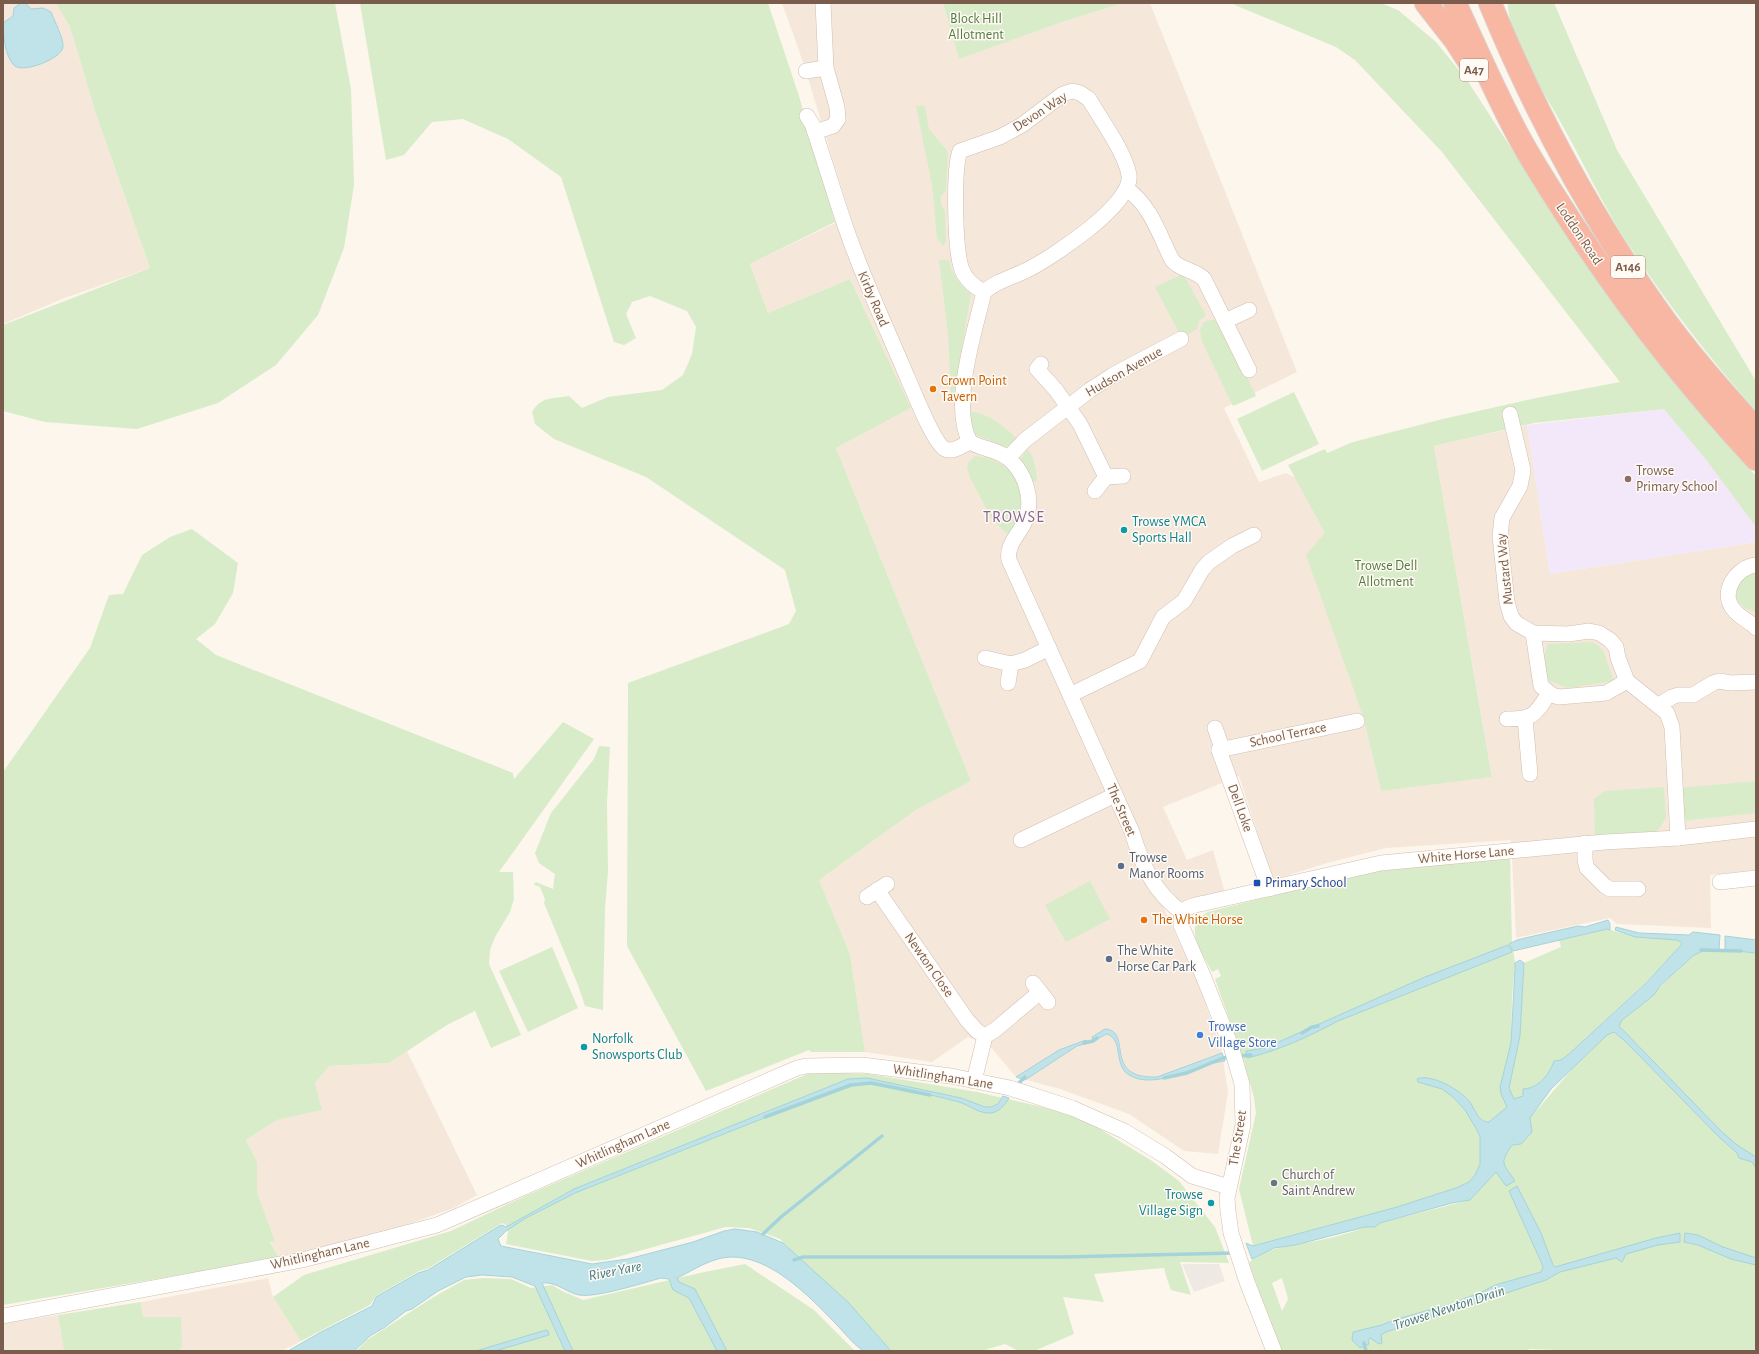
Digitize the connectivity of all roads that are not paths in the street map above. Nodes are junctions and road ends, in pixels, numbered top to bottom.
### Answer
1 (823, 3) edge
2 (1426, 3) edge
3 (1455, 3) edge
4 (1492, 7) edge
5 (826, 68) junction
6 (806, 71) dead end
7 (807, 116) dead end
8 (815, 132) junction
9 (1520, 139) junction
10 (1127, 188) junction
11 (984, 292) junction
12 (1249, 310) dead end
13 (1225, 321) junction
14 (1181, 339) dead end
15 (1041, 364) dead end
16 (1249, 370) dead end
17 (1068, 406) junction
18 (1510, 414) dead end
19 (1756, 429) edge
20 (970, 442) junction
21 (1008, 458) junction
22 (1756, 459) edge
23 (1123, 476) dead end
24 (1106, 477) junction
25 (1095, 491) dead end
26 (1254, 535) dead end
27 (1756, 565) edge
28 (1756, 628) edge
29 (1533, 633) junction
30 (1049, 648) junction
31 (985, 658) dead end
32 (1011, 664) junction
33 (1626, 681) junction
34 (1756, 682) edge
35 (1008, 683) dead end
36 (1549, 694) junction
37 (1070, 695) junction
38 (1659, 705) junction
39 (1507, 719) dead end
40 (1525, 719) junction
41 (1357, 720) dead end
42 (1215, 728) dead end
43 (1219, 750) junction
44 (1530, 774) dead end
45 (1115, 796) junction
46 (1756, 829) edge
47 (1678, 838) junction
48 (1021, 840) dead end
49 (1584, 843) junction
50 (1756, 878) edge
51 (1720, 882) dead end
52 (1268, 889) junction
53 (1638, 889) dead end
54 (877, 891) dead end
55 (1183, 913) junction
56 (1040, 992) dead end
57 (985, 1036) junction
58 (974, 1081) junction
59 (1229, 1187) junction
60 (3, 1316) edge
61 (1274, 1351) edge

1 - 5 street
2 - 9 highway, A47
3 - 9 highway, Loddon Road / A146
4 - 19 highway, Loddon Road / A146
5 - 6 street
5 - 8 street
7 - 8 street, Kirby Road
8 - 20 street, Kirby Road
9 - 22 highway, Loddon Road / A146
10 - 11 street
10 - 11 street, Devon Way
10 - 13 street
11 - 20 street
12 - 13 street
13 - 16 street
14 - 17 street, Hudson Avenue
15 - 17 street
17 - 21 street, Hudson Avenue
17 - 24 street
18 - 29 street, Mustard Way
20 - 21 street
21 - 30 street, The Street
23 - 24 street
24 - 25 street
26 - 37 street
27 - 28 street
29 - 33 street, Mustard Way
29 - 36 street
30 - 32 street
30 - 37 street, The Street
31 - 32 street
32 - 35 street
33 - 36 street
33 - 38 street
34 - 38 street
36 - 40 street
37 - 45 street, The Street
38 - 47 street
39 - 40 street
40 - 44 street
41 - 43 street, School Terrace
42 - 43 street, Dell Loke
43 - 52 street, Dell Loke
45 - 48 street
45 - 55 street, The Street
46 - 47 street, White Horse Lane
47 - 49 street, White Horse Lane
49 - 52 street, White Horse Lane
49 - 53 street
50 - 51 street
52 - 55 street, White Horse Lane
54 - 57 street, Newton Close
55 - 59 street, The Street
56 - 57 street
57 - 58 street
58 - 59 street, Whitlingham Lane
58 - 60 street, Whitlingham Lane
59 - 61 street, The Street

